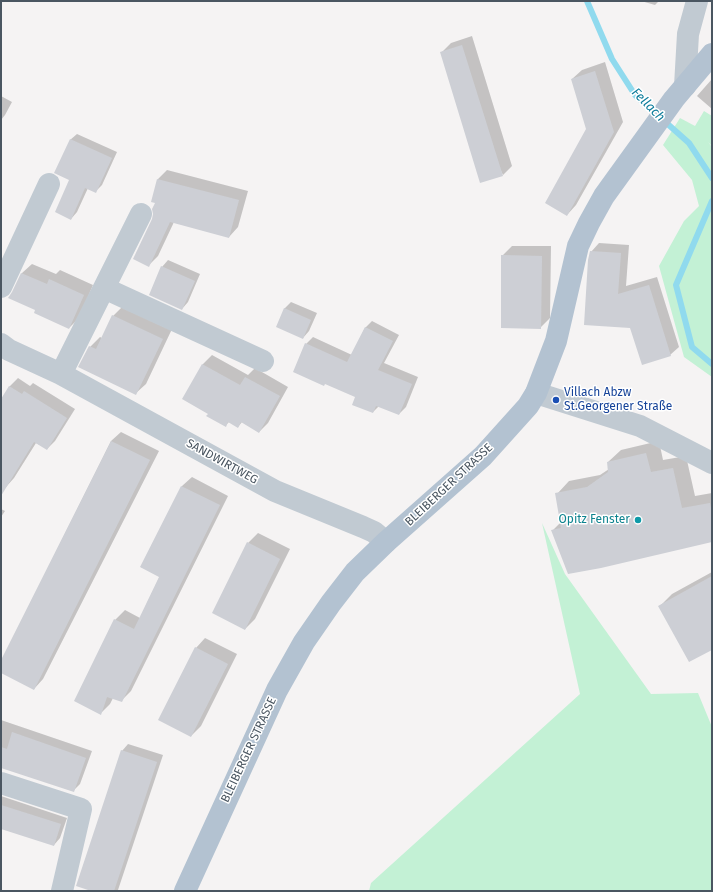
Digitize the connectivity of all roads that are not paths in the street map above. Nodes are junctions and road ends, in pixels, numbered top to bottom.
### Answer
1 (697, 1) edge
2 (712, 54) edge
3 (680, 93) junction
4 (49, 184) dead end
5 (141, 214) dead end
6 (1, 288) edge
7 (104, 288) junction
8 (4, 353) edge
9 (263, 360) dead end
10 (61, 374) junction
11 (536, 393) junction
12 (712, 463) edge
13 (386, 542) junction
14 (1, 783) edge
15 (62, 891) edge
16 (185, 891) edge

1 - 3 street
2 - 3 main road, BLEIBERGER STRASSE
3 - 11 main road, BLEIBERGER STRASSE
4 - 6 street
5 - 7 street
7 - 9 street
7 - 10 street
8 - 10 street, SANDWIRTWEG
10 - 13 street, SANDWIRTWEG
11 - 12 street
11 - 13 main road, BLEIBERGER STRASSE
13 - 16 main road, BLEIBERGER STRASSE
14 - 15 street

